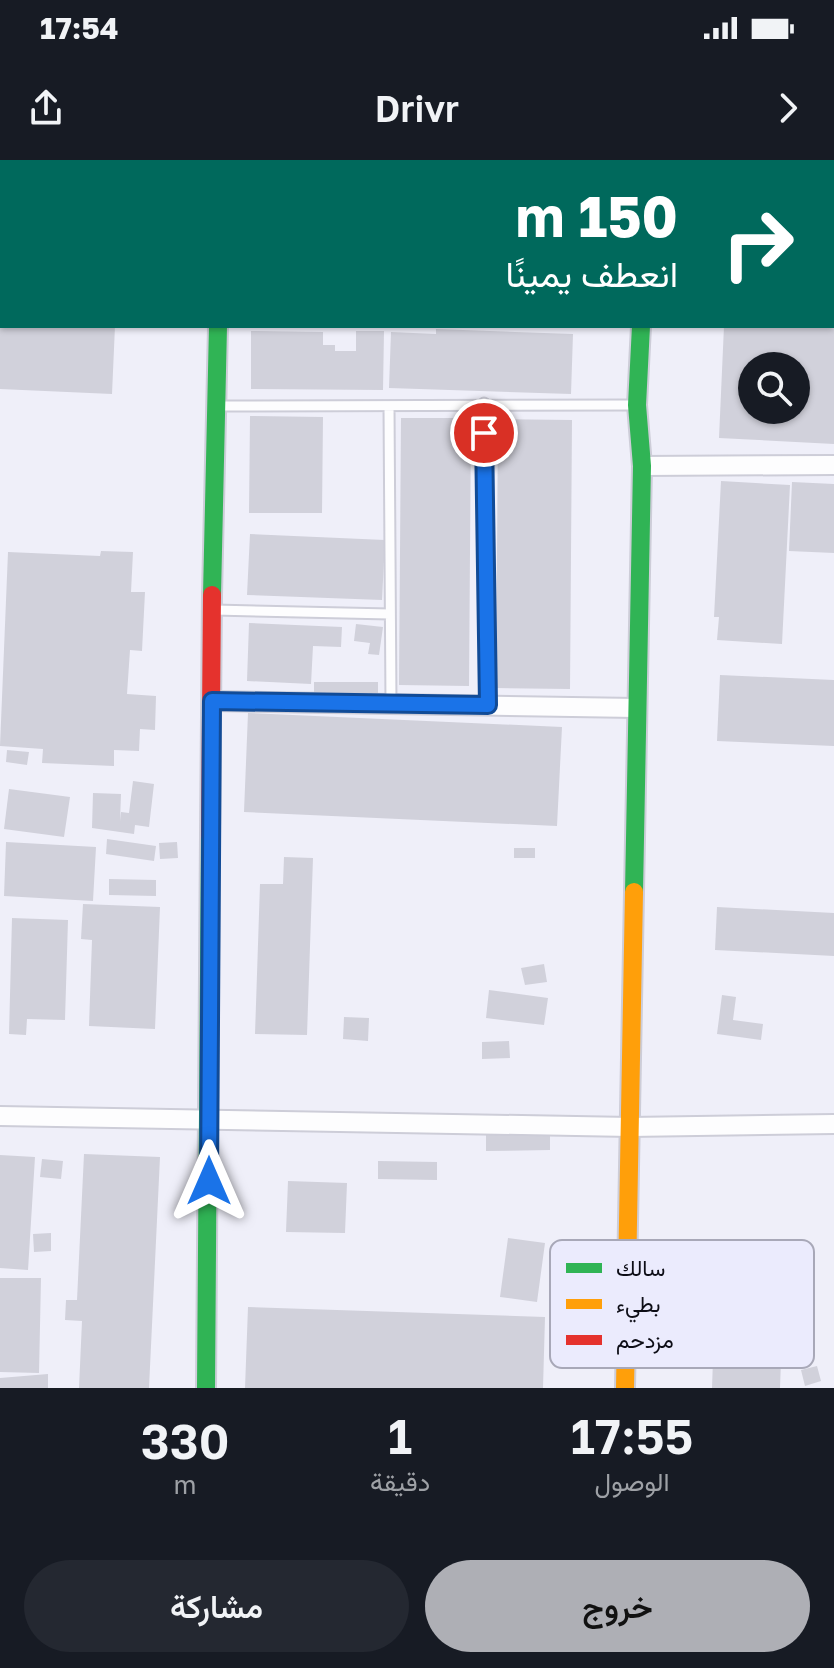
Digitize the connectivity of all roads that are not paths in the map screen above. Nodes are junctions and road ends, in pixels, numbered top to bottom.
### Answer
1 (218, 328) edge
2 (641, 328) edge
3 (484, 403) junction
4 (637, 405) junction
5 (214, 406) junction
6 (389, 406) junction
7 (834, 465) edge
8 (642, 466) junction
9 (214, 610) junction
10 (390, 614) junction
11 (212, 701) junction
12 (391, 704) junction
13 (488, 705) junction
14 (636, 708) junction
15 (0, 1116) edge
16 (210, 1121) junction
17 (834, 1124) edge
18 (630, 1127) junction
19 (628, 1240) edge
20 (625, 1368) edge
21 (206, 1388) edge
22 (625, 1388) edge

1 - 5 street
2 - 4 street
3 - 4 lane
3 - 6 lane
3 - 13 lane
4 - 8 street
5 - 6 lane
5 - 9 street
6 - 10 lane
7 - 8 street
8 - 14 street
9 - 10 lane
9 - 11 street
10 - 12 lane
11 - 12 street
11 - 16 street
12 - 13 street
13 - 14 street
14 - 18 street
15 - 16 street
16 - 18 street
16 - 21 street
17 - 18 street
18 - 19 street
20 - 22 street

